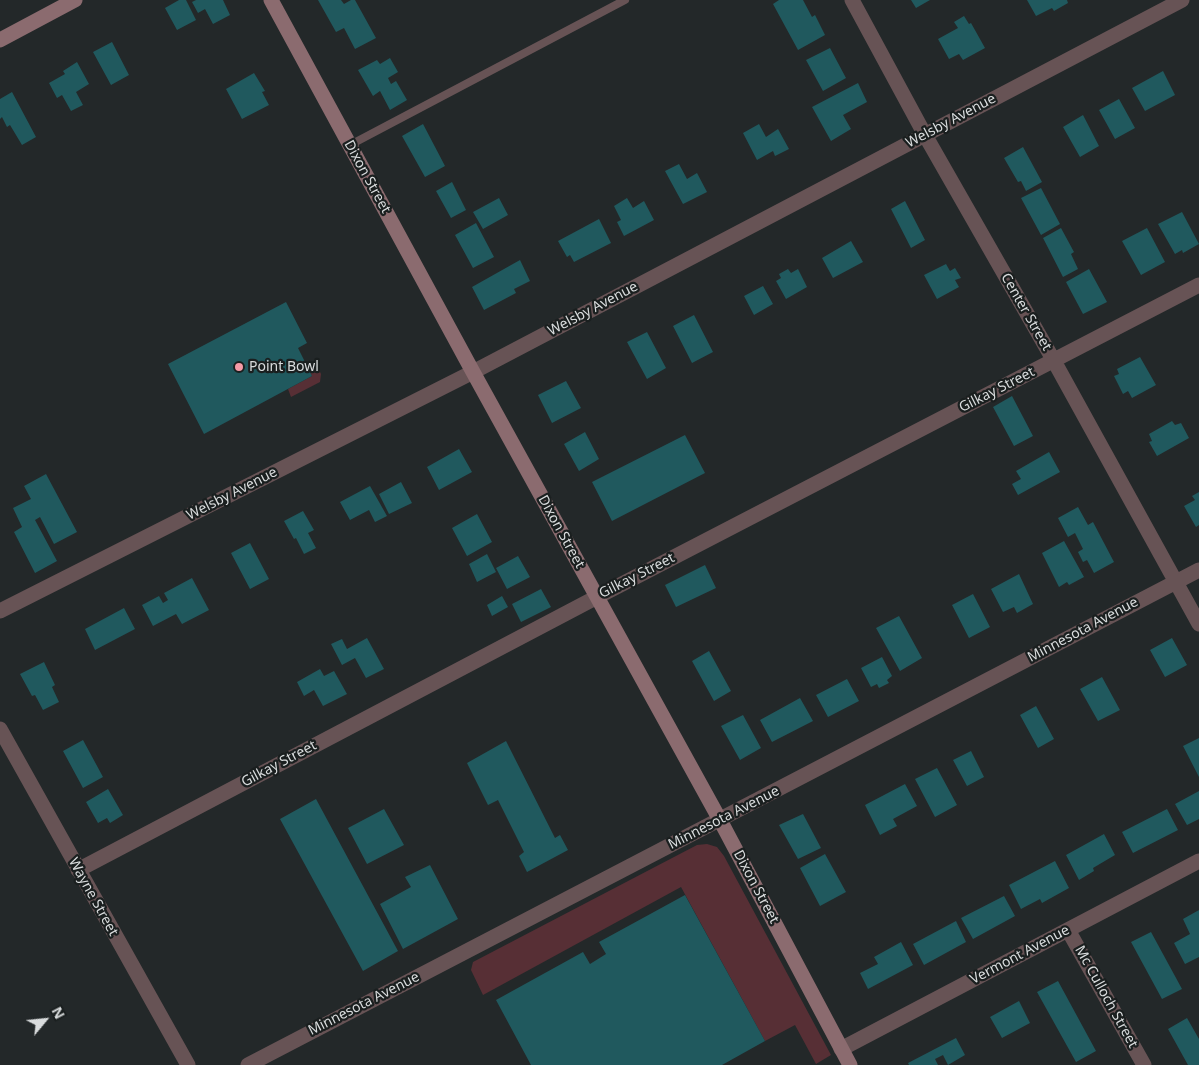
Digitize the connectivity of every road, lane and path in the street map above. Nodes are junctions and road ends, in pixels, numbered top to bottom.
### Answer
1 (75, 0) edge
2 (271, 0) edge
3 (625, 0) edge
4 (852, 0) edge
5 (1182, 0) edge
6 (0, 40) edge
7 (925, 135) junction
8 (350, 145) junction
9 (1199, 285) edge
10 (1054, 361) junction
11 (473, 372) junction
12 (1199, 570) edge
13 (1176, 582) junction
14 (597, 597) junction
15 (0, 611) edge
16 (1199, 624) edge
17 (0, 729) edge
18 (720, 820) junction
19 (1199, 861) edge
20 (78, 870) junction
21 (1068, 930) junction
22 (844, 1060) edge
23 (188, 1065) edge
24 (248, 1065) edge
25 (1144, 1065) edge

1 - 6 street
2 - 8 street, Dixon Street
3 - 8 lane
4 - 7 street, Center Street
5 - 7 street, Welsby Avenue
7 - 10 street, Center Street
7 - 11 street, Welsby Avenue
8 - 11 street, Dixon Street
9 - 10 street, Gilkay Street
10 - 13 street, Center Street
10 - 14 street, Gilkay Street
11 - 14 street, Dixon Street
11 - 15 street, Welsby Avenue
12 - 13 street, Minnesota Avenue
13 - 16 street, Center Street
13 - 18 street, Minnesota Avenue
14 - 18 street, Dixon Street
14 - 20 street, Gilkay Street
17 - 20 street, Wayne Street
18 - 22 street, Dixon Street
18 - 24 street, Minnesota Avenue
19 - 21 street, Vermont Avenue
20 - 23 street, Wayne Street
21 - 22 street, Vermont Avenue
21 - 25 street, Mc Culloch Street

